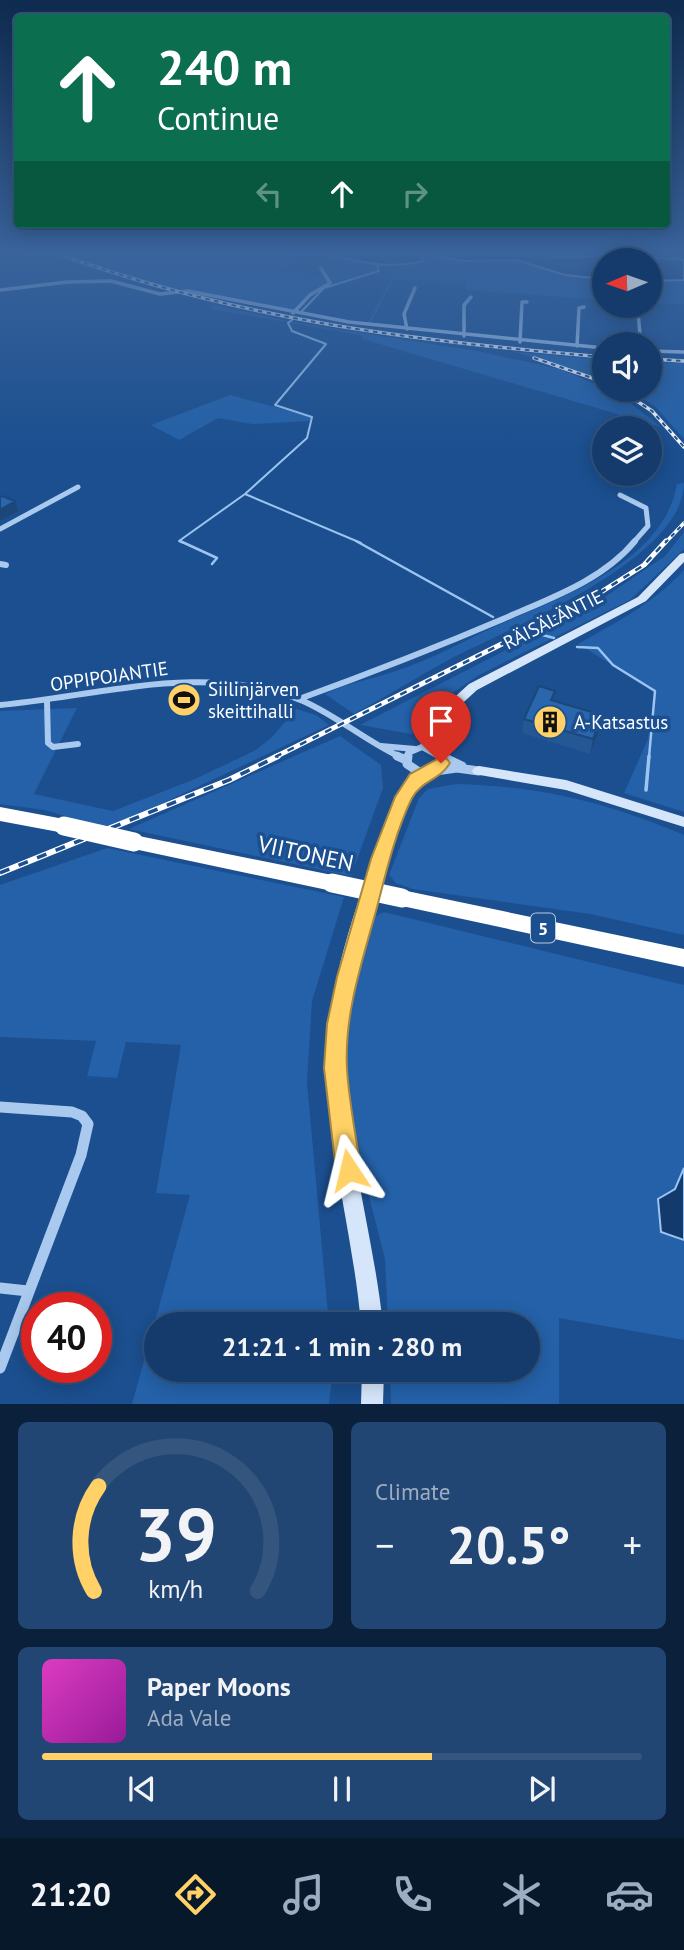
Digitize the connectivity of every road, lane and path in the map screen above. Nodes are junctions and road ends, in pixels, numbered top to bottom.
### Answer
1 (343, 320) edge
2 (405, 320) edge
3 (464, 320) edge
4 (519, 320) edge
5 (578, 320) edge
6 (407, 328) junction
7 (464, 335) junction
8 (520, 342) junction
9 (577, 346) junction
10 (592, 347) edge
11 (662, 351) edge
12 (684, 352) edge
13 (78, 487) dead end
14 (620, 495) dead end
15 (0, 529) edge
16 (684, 555) edge
17 (299, 699) junction
18 (47, 701) junction
19 (0, 705) edge
20 (443, 721) junction
21 (78, 744) dead end
22 (375, 745) junction
23 (418, 748) junction
24 (438, 753) junction
25 (408, 763) junction
26 (479, 771) junction
27 (428, 772) junction
28 (404, 797) junction
29 (0, 814) edge
30 (684, 822) edge
31 (684, 958) edge
32 (0, 1107) edge
33 (0, 1288) edge
34 (28, 1291) junction
35 (371, 1312) edge
36 (0, 1368) edge
37 (373, 1382) edge
38 (372, 1404) edge

1 - 6 street
2 - 6 street
3 - 7 street
4 - 8 street
5 - 9 street
6 - 7 street
7 - 8 street
8 - 9 street
9 - 10 street
11 - 12 street
13 - 15 street
14 - 17 street
16 - 20 street, RÄISÄLÄNTIE
17 - 18 street, OPPIPOJANTIE
17 - 22 street, OPPIPOJANTIE
18 - 19 street, OPPIPOJANTIE
18 - 21 street
20 - 23 street
20 - 24 street
22 - 23 street
22 - 25 street, OPPIPOJANTIE
23 - 24 street
23 - 25 street
24 - 26 street
24 - 27 street
25 - 27 street, OPPIPOJANTIE
25 - 28 street
26 - 27 street
26 - 30 street
27 - 28 street
28 - 35 street
29 - 31 highway, VIITONEN / 5, bridge
32 - 34 street
33 - 34 street
34 - 36 street
37 - 38 street

